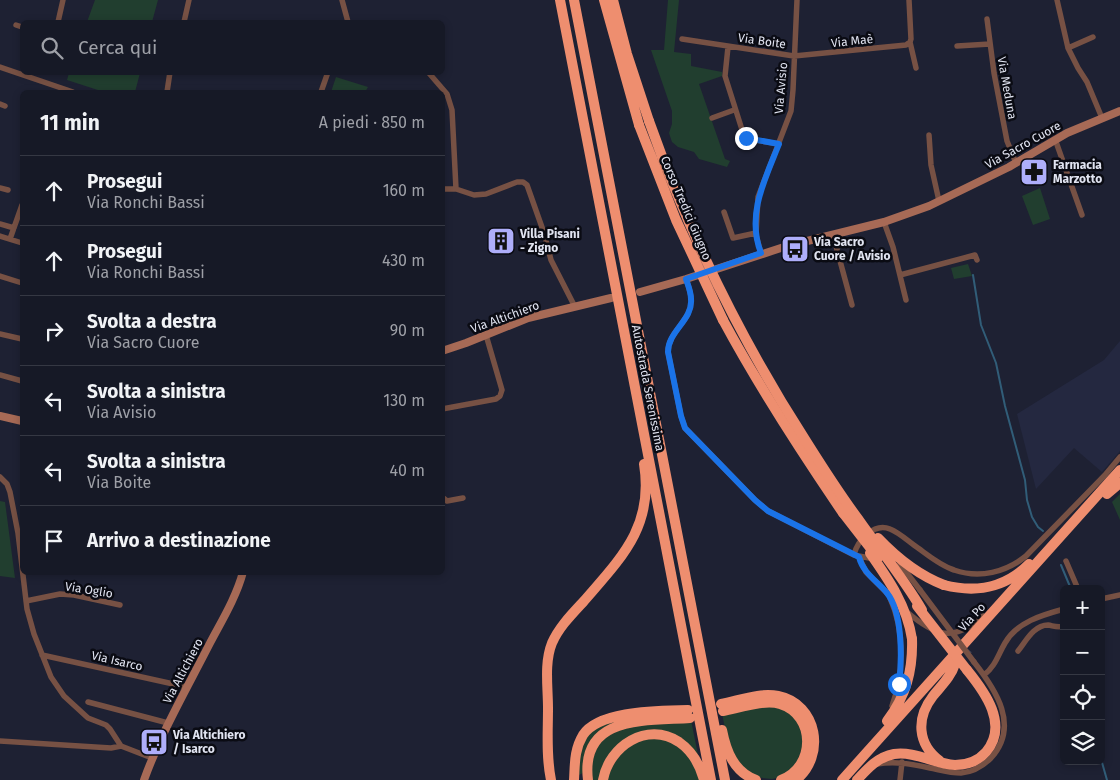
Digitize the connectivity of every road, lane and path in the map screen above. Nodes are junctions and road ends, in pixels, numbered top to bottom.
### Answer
1 (63, 0) edge
2 (189, 0) edge
3 (342, 0) edge
4 (560, 0) edge
5 (574, 0) edge
6 (604, 0) edge
7 (613, 0) edge
8 (797, 0) edge
9 (909, 0) edge
10 (1057, 0) edge
11 (58, 20) edge
12 (184, 20) edge
13 (347, 20) edge
14 (987, 20) dead end
15 (1093, 37) dead end
16 (682, 39) dead end
17 (910, 42) junction
18 (990, 44) junction
19 (728, 46) junction
20 (957, 46) dead end
21 (1068, 48) junction
22 (794, 56) junction
23 (0, 67) edge
24 (916, 68) dead end
25 (20, 74) edge
26 (24, 75) edge
27 (38, 75) edge
28 (170, 75) edge
29 (327, 75) edge
30 (431, 75) edge
31 (36, 79) junction
32 (67, 90) edge
33 (167, 90) edge
34 (323, 90) edge
35 (444, 90) edge
36 (445, 92) edge
37 (734, 110) junction
38 (1120, 111) edge
39 (712, 118) dead end
40 (1102, 118) junction
41 (644, 123) junction
42 (929, 135) dead end
43 (1055, 139) junction
44 (779, 144) junction
45 (1016, 163) junction
46 (0, 188) edge
47 (445, 189) edge
48 (456, 189) junction
49 (8, 190) dead end
50 (939, 201) junction
51 (20, 211) edge
52 (724, 212) dead end
53 (1082, 216) dead end
54 (884, 222) junction
55 (0, 224) edge
56 (14, 228) junction
57 (756, 233) junction
58 (834, 235) junction
59 (0, 236) edge
60 (10, 239) junction
61 (20, 242) edge
62 (761, 253) junction
63 (977, 260) dead end
64 (900, 275) junction
65 (0, 276) edge
66 (686, 279) junction
67 (20, 282) edge
68 (640, 292) dead end
69 (608, 299) dead end
70 (906, 300) dead end
71 (852, 305) dead end
72 (575, 306) junction
73 (0, 334) edge
74 (486, 335) junction
75 (20, 339) edge
76 (445, 350) edge
77 (0, 375) edge
78 (20, 380) edge
79 (445, 408) edge
80 (640, 408) junction
81 (0, 416) edge
82 (20, 421) edge
83 (1120, 457) edge
84 (1120, 470) edge
85 (827, 472) junction
86 (0, 477) edge
87 (1120, 481) edge
88 (463, 498) dead end
89 (445, 499) edge
90 (843, 513) junction
91 (1078, 517) junction
92 (20, 552) edge
93 (856, 556) junction
94 (1066, 561) dead end
95 (22, 575) edge
96 (242, 575) edge
97 (1076, 585) edge
98 (888, 594) junction
99 (1120, 595) edge
100 (1105, 598) edge
101 (1005, 599) junction
102 (26, 601) junction
103 (120, 604) dead end
104 (922, 610) junction
105 (1060, 610) edge
106 (694, 619) junction
107 (1060, 628) edge
108 (968, 649) tunnel mouth
109 (1018, 651) dead end
110 (42, 654) junction
111 (971, 666) junction
112 (984, 675) junction
113 (187, 687) junction
114 (88, 702) dead end
115 (887, 721) junction
116 (168, 723) junction
117 (0, 742) edge
118 (121, 746) junction
119 (152, 758) junction
120 (902, 762) junction
121 (943, 763) junction
122 (870, 766) junction
123 (847, 778) edge
124 (144, 780) edge
125 (550, 780) edge
126 (574, 780) edge
127 (588, 780) edge
128 (603, 780) edge
129 (704, 780) edge
130 (711, 780) edge
131 (725, 780) edge
132 (756, 780) edge
133 (782, 780) edge
134 (796, 780) edge
135 (857, 780) edge
136 (900, 780) edge

1 - 11 street
2 - 12 street
3 - 13 street
4 - 80 highway, Autostrada Serenissima
5 - 106 highway, Autostrada Serenissima
6 - 41 highway, Corso Tredici Giugno
7 - 41 highway, Corso Tredici Giugno
8 - 22 street, Via Avisio
9 - 17 street
10 - 21 street
14 - 18 street, Via Meduna
15 - 21 street
16 - 19 street, Via Boite
17 - 22 street, Via Maè
17 - 24 street
18 - 20 street, Via Meduna
18 - 45 street, Via Meduna
19 - 22 street, Via Boite
19 - 37 street, Via Boite
21 - 40 street
22 - 44 street, Via Avisio
23 - 25 street
26 - 31 street
27 - 31 street
28 - 33 street
29 - 34 street
30 - 35 street
31 - 32 street
36 - 48 street
37 - 39 street
37 - 44 street, Via Boite
38 - 40 street, Via Sacro Cuore
40 - 43 street, Via Sacro Cuore
41 - 85 highway, Corso Tredici Giugno, bridge
41 - 90 highway, Corso Tredici Giugno, bridge
42 - 50 street
43 - 45 street, Via Sacro Cuore
43 - 53 street
44 - 57 street, Via Avisio
45 - 50 street, Via Sacro Cuore
46 - 49 street
47 - 48 street
48 - 72 street
50 - 54 street, Via Sacro Cuore
51 - 56 street
52 - 57 street
54 - 58 street, Via Sacro Cuore
54 - 64 street
55 - 56 street
56 - 60 street
57 - 62 street, Via Avisio
58 - 62 street, Via Sacro Cuore
58 - 71 street
59 - 60 street
60 - 61 street
62 - 66 street, Via Sacro Cuore
63 - 64 street
64 - 70 street
65 - 67 street
66 - 68 street, Via Sacro Cuore
66 - 93 street
69 - 72 street, Via Altichiero
72 - 74 street, Via Altichiero
73 - 75 street
74 - 76 street, Via Altichiero
74 - 79 street
77 - 78 street
80 - 125 highway
80 - 130 highway, Autostrada Serenissima
81 - 82 street
83 - 93 street
84 - 91 highway, Via Po
85 - 91 highway, bridge
85 - 104 highway, bridge
86 - 92 street
87 - 108 highway, Via Po
88 - 89 street
90 - 104 highway, bridge
90 - 115 highway, bridge
91 - 101 highway, Via Po
93 - 98 street
93 - 111 street, bridge
94 - 97 street
95 - 102 street
96 - 113 street, Via Altichiero
98 - 101 street
98 - 115 street
99 - 100 street
101 - 123 highway, Via Po
102 - 103 street, Via Oglio
102 - 110 street
104 - 111 highway, bridge
105 - 112 street
106 - 131 highway, Autostrada Serenissima
106 - 132 highway
107 - 109 street
110 - 113 street, Via Isarco
110 - 118 street
111 - 112 street
111 - 121 highway
112 - 120 street
113 - 116 street, Via Altichiero
114 - 116 street
115 - 123 highway
116 - 119 street, Via Altichiero
117 - 118 street
118 - 119 street
119 - 124 street, Via Altichiero
120 - 122 street
120 - 136 street
121 - 122 highway
121 - 123 highway
122 - 135 highway
126 - 127 highway
128 - 129 highway
133 - 134 highway

